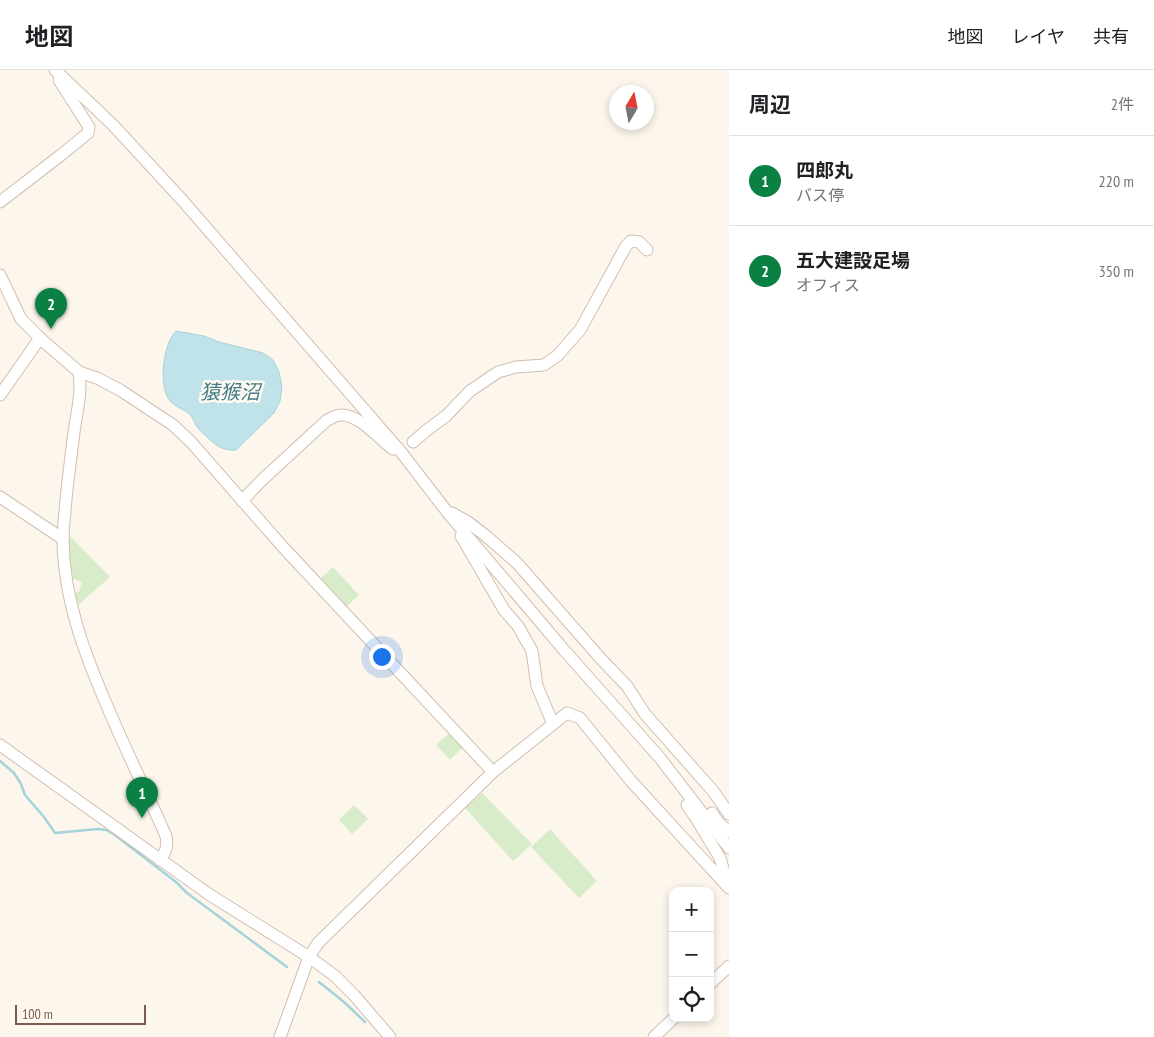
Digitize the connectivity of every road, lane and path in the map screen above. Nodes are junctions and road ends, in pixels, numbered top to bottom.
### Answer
1 (57, 72) edge
2 (0, 202) edge
3 (647, 250) dead end
4 (0, 275) edge
5 (40, 338) junction
6 (79, 372) junction
7 (0, 394) edge
8 (413, 442) dead end
9 (401, 452) junction
10 (0, 497) edge
11 (242, 501) junction
12 (448, 512) junction
13 (63, 539) junction
14 (553, 724) junction
15 (0, 745) edge
16 (493, 772) junction
17 (693, 800) junction
18 (729, 814) edge
19 (729, 832) edge
20 (729, 848) edge
21 (160, 860) junction
22 (729, 888) edge
23 (309, 957) junction
24 (729, 966) edge
25 (714, 980) edge
26 (670, 1022) edge
27 (280, 1037) edge
28 (390, 1037) edge
29 (654, 1037) edge

1 - 2 street
1 - 9 street
3 - 8 street
4 - 5 street
5 - 6 street
5 - 7 street
6 - 11 street
6 - 13 street
9 - 11 street
9 - 12 street
10 - 13 street
11 - 16 street
12 - 14 street
12 - 17 street
12 - 18 street
13 - 21 street
14 - 16 street
14 - 22 street
15 - 21 street
16 - 23 street
17 - 19 street
17 - 20 street
17 - 22 street
21 - 23 street
23 - 27 street
23 - 28 street
24 - 25 street
26 - 29 street

